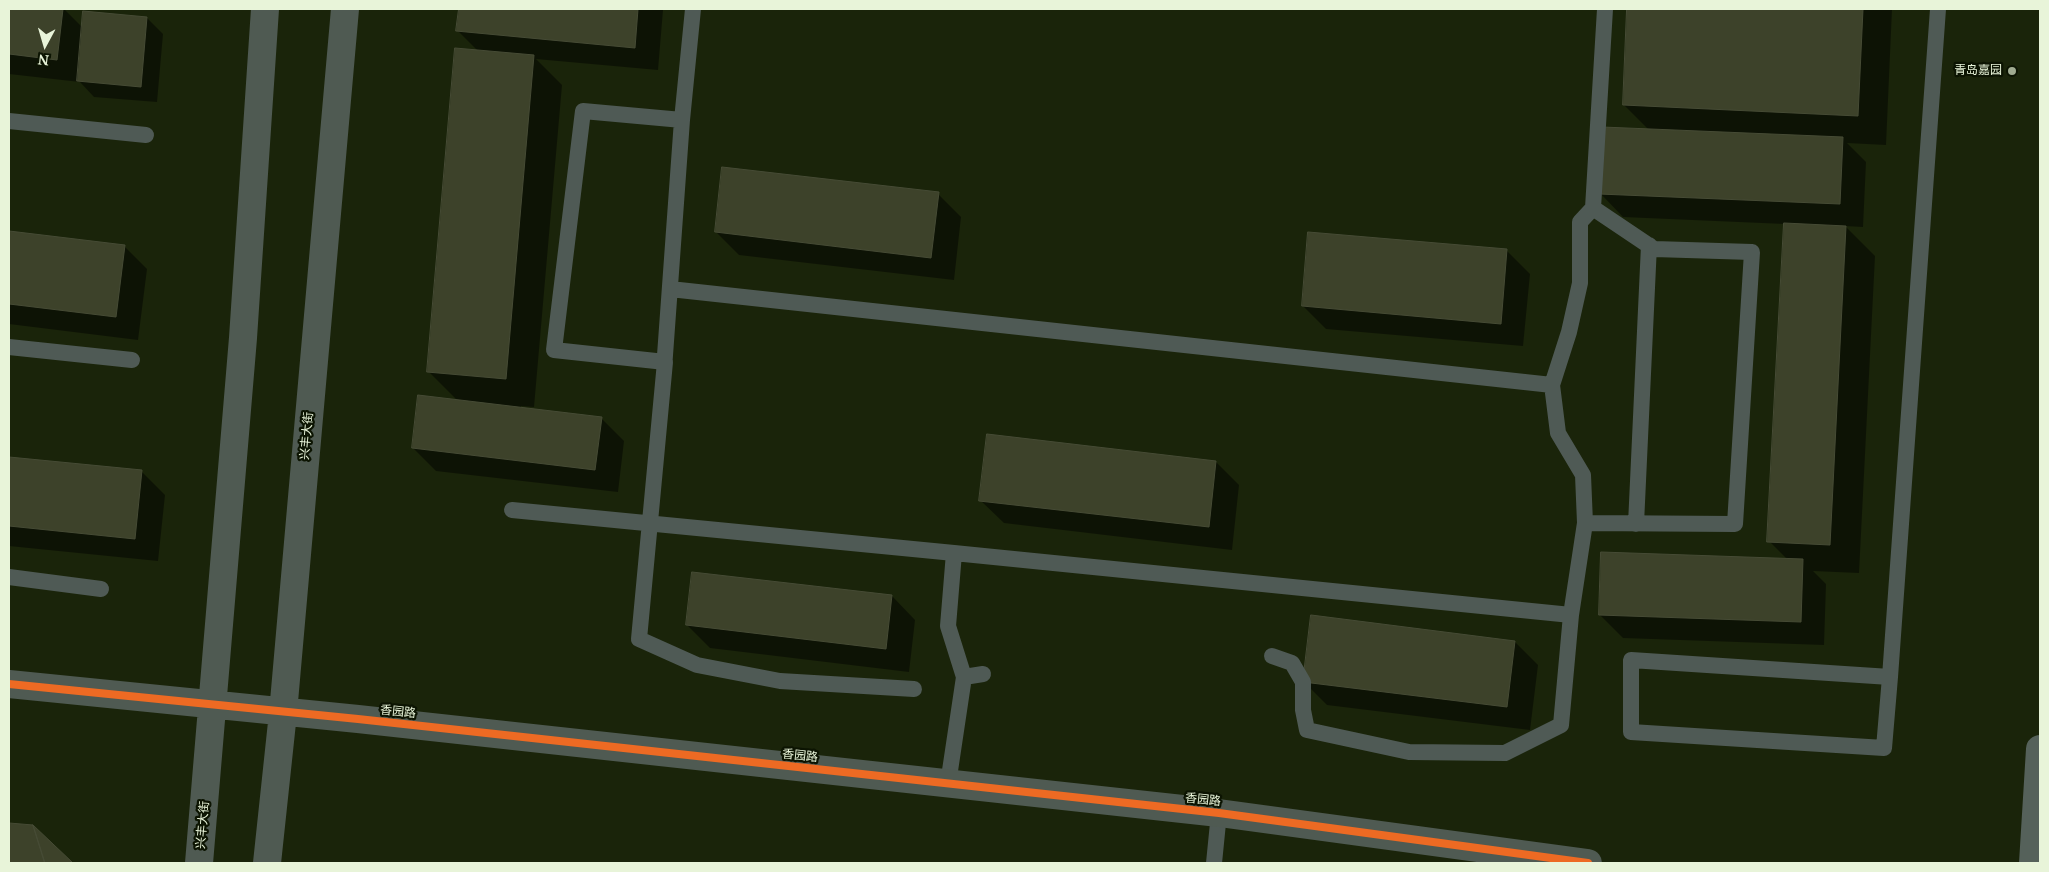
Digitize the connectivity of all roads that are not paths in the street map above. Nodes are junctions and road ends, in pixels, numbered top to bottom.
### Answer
1 (265, 9) edge
2 (345, 9) edge
3 (693, 9) edge
4 (1605, 9) edge
5 (1938, 9) edge
6 (682, 120) junction
7 (9, 121) edge
8 (146, 134) dead end
9 (1593, 208) junction
10 (1648, 244) junction
11 (670, 289) junction
12 (9, 347) edge
13 (132, 360) dead end
14 (664, 369) junction
15 (1552, 385) junction
16 (512, 510) dead end
17 (650, 523) junction
18 (1585, 523) junction
19 (1636, 524) junction
20 (954, 553) junction
21 (9, 577) edge
22 (101, 589) dead end
23 (1571, 615) junction
24 (1272, 656) dead end
25 (983, 674) dead end
26 (964, 677) junction
27 (1890, 678) junction
28 (9, 684) edge
29 (914, 689) dead end
30 (214, 706) junction
31 (283, 713) junction
32 (2040, 749) edge
33 (948, 784) junction
34 (1219, 813) junction
35 (199, 863) edge
36 (267, 863) edge
37 (1214, 863) edge
38 (1588, 863) edge
39 (2033, 863) edge

1 - 30 main road, 兴丰大街
2 - 31 main road, 兴丰大街
3 - 6 lane
4 - 9 lane
5 - 27 lane
6 - 11 lane
6 - 14 lane
7 - 8 lane
9 - 10 lane
9 - 15 lane
10 - 19 lane
10 - 19 lane
11 - 14 lane
11 - 15 lane
12 - 13 lane
14 - 17 lane
15 - 18 lane
16 - 17 lane
17 - 20 lane
17 - 29 lane
18 - 19 lane
18 - 23 lane
20 - 23 lane
20 - 26 lane
21 - 22 lane
23 - 24 lane
25 - 26 lane
26 - 33 lane
27 - 27 lane
28 - 30 main road, 香园路
30 - 31 main road, 香园路
30 - 35 main road, 兴丰大街
31 - 33 main road, 香园路
31 - 36 main road, 兴丰大街
32 - 39 main road
33 - 34 main road, 香园路
34 - 37 lane
34 - 38 main road, 香园路

